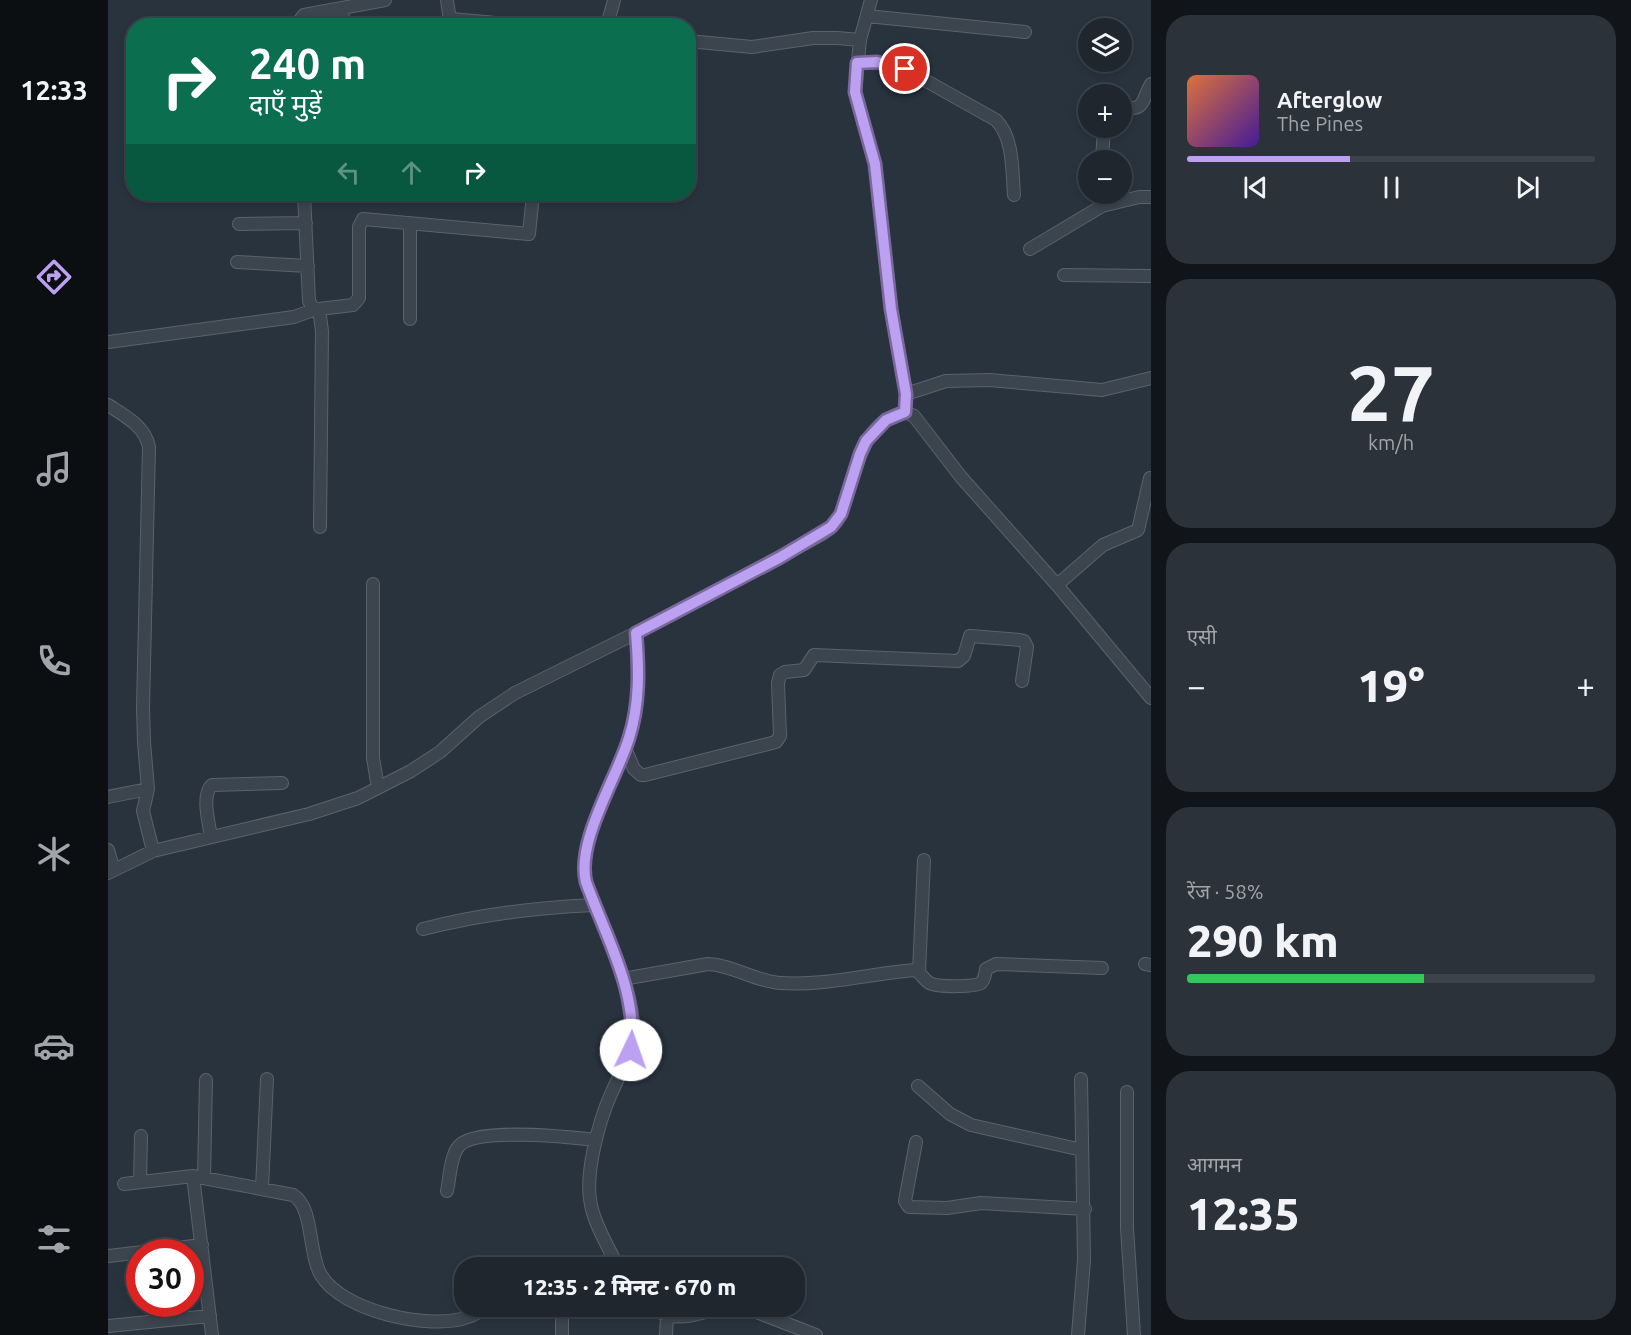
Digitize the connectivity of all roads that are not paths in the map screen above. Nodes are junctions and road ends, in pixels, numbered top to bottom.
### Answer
1 (386, 0) edge
2 (447, 0) edge
3 (614, 0) edge
4 (871, 0) edge
5 (341, 8) junction
6 (867, 16) junction
7 (302, 18) edge
8 (343, 18) edge
9 (450, 18) edge
10 (609, 18) edge
11 (1025, 33) dead end
12 (860, 40) junction
13 (696, 42) edge
14 (857, 63) junction
15 (1151, 84) edge
16 (1132, 109) edge
17 (1014, 195) dead end
18 (1151, 197) edge
19 (1132, 198) edge
20 (304, 201) edge
21 (532, 201) edge
22 (1096, 204) edge
23 (306, 223) junction
24 (410, 223) junction
25 (239, 224) dead end
26 (1030, 249) dead end
27 (237, 262) dead end
28 (308, 266) junction
29 (1064, 275) dead end
30 (1151, 276) edge
31 (317, 309) junction
32 (410, 319) dead end
33 (108, 342) edge
34 (1151, 378) edge
35 (906, 394) junction
36 (108, 405) edge
37 (905, 412) junction
38 (1150, 478) edge
39 (320, 527) dead end
40 (373, 584) dead end
41 (1057, 585) junction
42 (636, 633) junction
43 (1022, 681) dead end
44 (1151, 698) edge
45 (625, 748) junction
46 (282, 783) dead end
47 (378, 788) junction
48 (148, 789) junction
49 (108, 797) edge
50 (211, 837) junction
51 (108, 850) edge
52 (153, 851) junction
53 (924, 860) dead end
54 (111, 871) edge
55 (594, 905) junction
56 (423, 929) dead end
57 (1102, 968) dead end
58 (919, 972) junction
59 (623, 979) junction
60 (267, 1079) dead end
61 (1081, 1079) dead end
62 (206, 1080) dead end
63 (918, 1086) dead end
64 (1127, 1092) dead end
65 (141, 1136) dead end
66 (596, 1140) junction
67 (916, 1142) dead end
68 (1082, 1150) junction
69 (198, 1176) junction
70 (140, 1182) junction
71 (124, 1184) dead end
72 (262, 1188) junction
73 (447, 1191) dead end
74 (1085, 1209) junction
75 (202, 1239) edge
76 (126, 1254) edge
77 (108, 1256) edge
78 (613, 1257) edge
79 (204, 1263) edge
80 (210, 1316) junction
81 (470, 1317) edge
82 (562, 1317) edge
83 (667, 1317) edge
84 (769, 1317) edge
85 (108, 1326) edge
86 (812, 1334) edge
87 (212, 1335) edge
88 (562, 1335) edge
89 (666, 1335) edge
90 (1078, 1335) edge
91 (1134, 1335) edge

1 - 5 street
2 - 9 street
3 - 10 street
4 - 6 street
5 - 7 street
5 - 8 street
6 - 11 street
6 - 12 street
12 - 13 street
12 - 14 street
14 - 17 street
14 - 35 street
15 - 16 street
18 - 19 street
20 - 23 street
21 - 24 street
22 - 26 street
23 - 25 street
23 - 28 street
24 - 31 street
24 - 32 street
27 - 28 street
28 - 31 street
29 - 30 street
31 - 33 street
31 - 39 street
34 - 35 street
35 - 37 street
36 - 48 street
37 - 41 street
37 - 42 street
38 - 41 street
40 - 47 street
41 - 44 street
42 - 45 street
42 - 47 street
43 - 45 street
45 - 55 street
46 - 50 street
47 - 50 street
48 - 49 street
48 - 52 street
50 - 52 street
51 - 54 street
52 - 54 street
53 - 58 street
55 - 56 street
55 - 59 street
57 - 58 street
58 - 59 street
59 - 66 street
60 - 72 street
61 - 68 street
62 - 69 street
63 - 68 street
64 - 91 street
65 - 70 street
66 - 73 street
66 - 78 street
67 - 74 street
68 - 74 street
69 - 70 street
69 - 72 street
69 - 75 street
70 - 71 street
72 - 81 street
74 - 90 street
76 - 77 street
79 - 80 street
80 - 85 street
80 - 87 street
82 - 88 street
83 - 89 street
84 - 86 street

